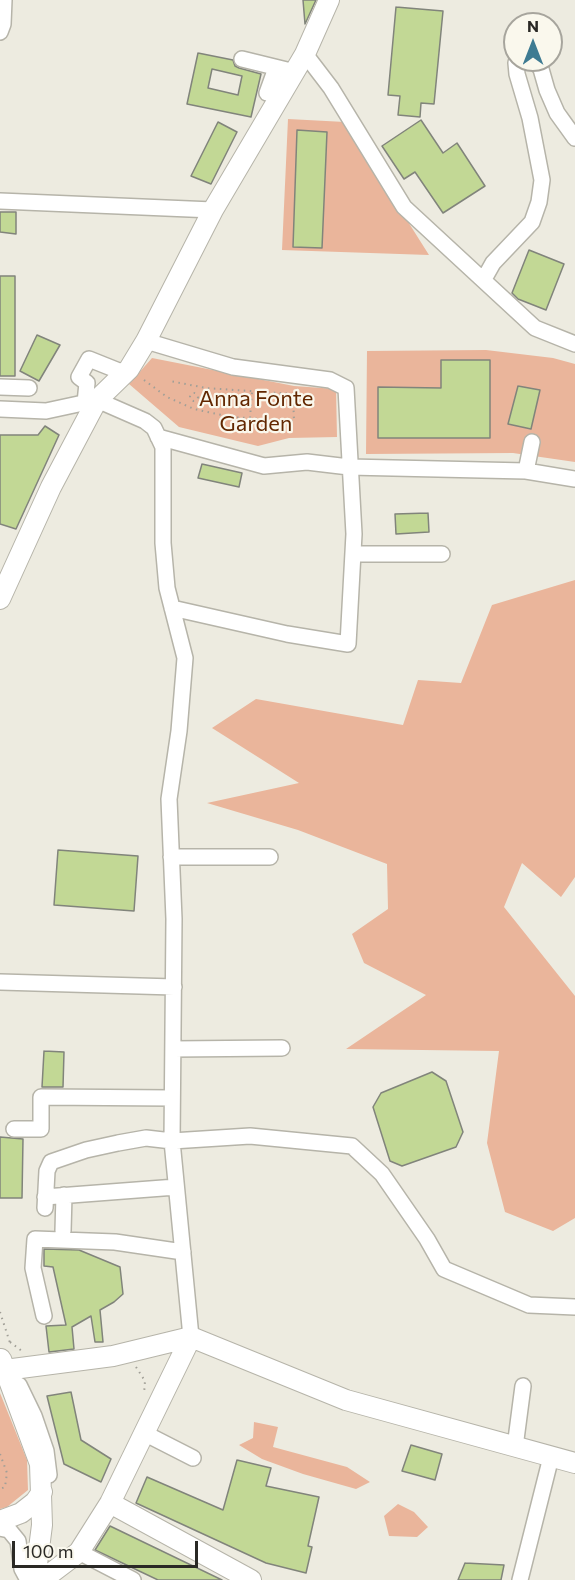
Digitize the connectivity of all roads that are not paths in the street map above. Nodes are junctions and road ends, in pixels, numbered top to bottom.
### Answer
1 (4, 0) edge
2 (329, 0) edge
3 (0, 32) edge
4 (305, 54) junction
5 (242, 59) dead end
6 (286, 70) junction
7 (517, 72) edge
8 (542, 72) edge
9 (267, 93) dead end
10 (575, 138) edge
11 (0, 201) edge
12 (213, 210) junction
13 (484, 279) junction
14 (146, 341) junction
15 (575, 344) edge
16 (124, 374) junction
17 (0, 387) edge
18 (91, 402) junction
19 (0, 409) edge
20 (16, 409) junction
21 (158, 437) junction
22 (532, 442) dead end
23 (350, 467) junction
24 (526, 471) junction
25 (575, 479) edge
26 (353, 554) junction
27 (442, 554) dead end
28 (0, 599) edge
29 (172, 608) junction
30 (171, 857) junction
31 (270, 857) dead end
32 (0, 982) edge
33 (174, 987) junction
34 (282, 1048) dead end
35 (173, 1049) junction
36 (172, 1098) junction
37 (14, 1130) dead end
38 (172, 1141) junction
39 (177, 1187) junction
40 (64, 1195) junction
41 (63, 1231) dead end
42 (183, 1252) junction
43 (575, 1307) edge
44 (44, 1316) dead end
45 (191, 1337) junction
46 (2, 1363) edge
47 (523, 1386) dead end
48 (144, 1433) junction
49 (514, 1447) junction
50 (551, 1457) junction
51 (193, 1458) dead end
52 (575, 1462) edge
53 (42, 1492) junction
54 (110, 1503) junction
55 (0, 1521) edge
56 (0, 1528) edge
57 (79, 1552) junction
58 (28, 1580) edge
59 (34, 1580) edge
60 (42, 1580) edge
61 (133, 1580) edge
62 (251, 1580) edge
63 (520, 1580) edge

1 - 3 street
2 - 4 main road
4 - 6 main road
4 - 13 street
5 - 6 street
6 - 9 street
6 - 12 main road
7 - 13 street
8 - 10 street
11 - 12 street
12 - 14 main road
13 - 15 street
14 - 16 main road
14 - 23 street
16 - 18 main road
16 - 18 street
17 - 20 street
18 - 20 street
18 - 21 street
18 - 28 main road
19 - 20 street
21 - 23 street
21 - 29 street
22 - 24 street
23 - 24 street
23 - 26 street
24 - 25 street
26 - 27 street
26 - 29 street
29 - 30 street
30 - 31 street
30 - 33 street
32 - 33 street
33 - 35 street
34 - 35 street
35 - 36 street
36 - 37 street
36 - 38 street
38 - 39 street
38 - 40 street
38 - 43 street
39 - 40 street
39 - 42 street
40 - 41 street
42 - 44 street
42 - 45 street
45 - 46 main road
45 - 48 main road
45 - 49 main road
46 - 53 main road
47 - 49 street
48 - 51 street
48 - 54 main road
49 - 50 main road
50 - 52 main road
50 - 63 street
53 - 55 main road
53 - 59 main road
54 - 57 main road
54 - 62 main road
56 - 58 street
57 - 60 main road
57 - 61 street

